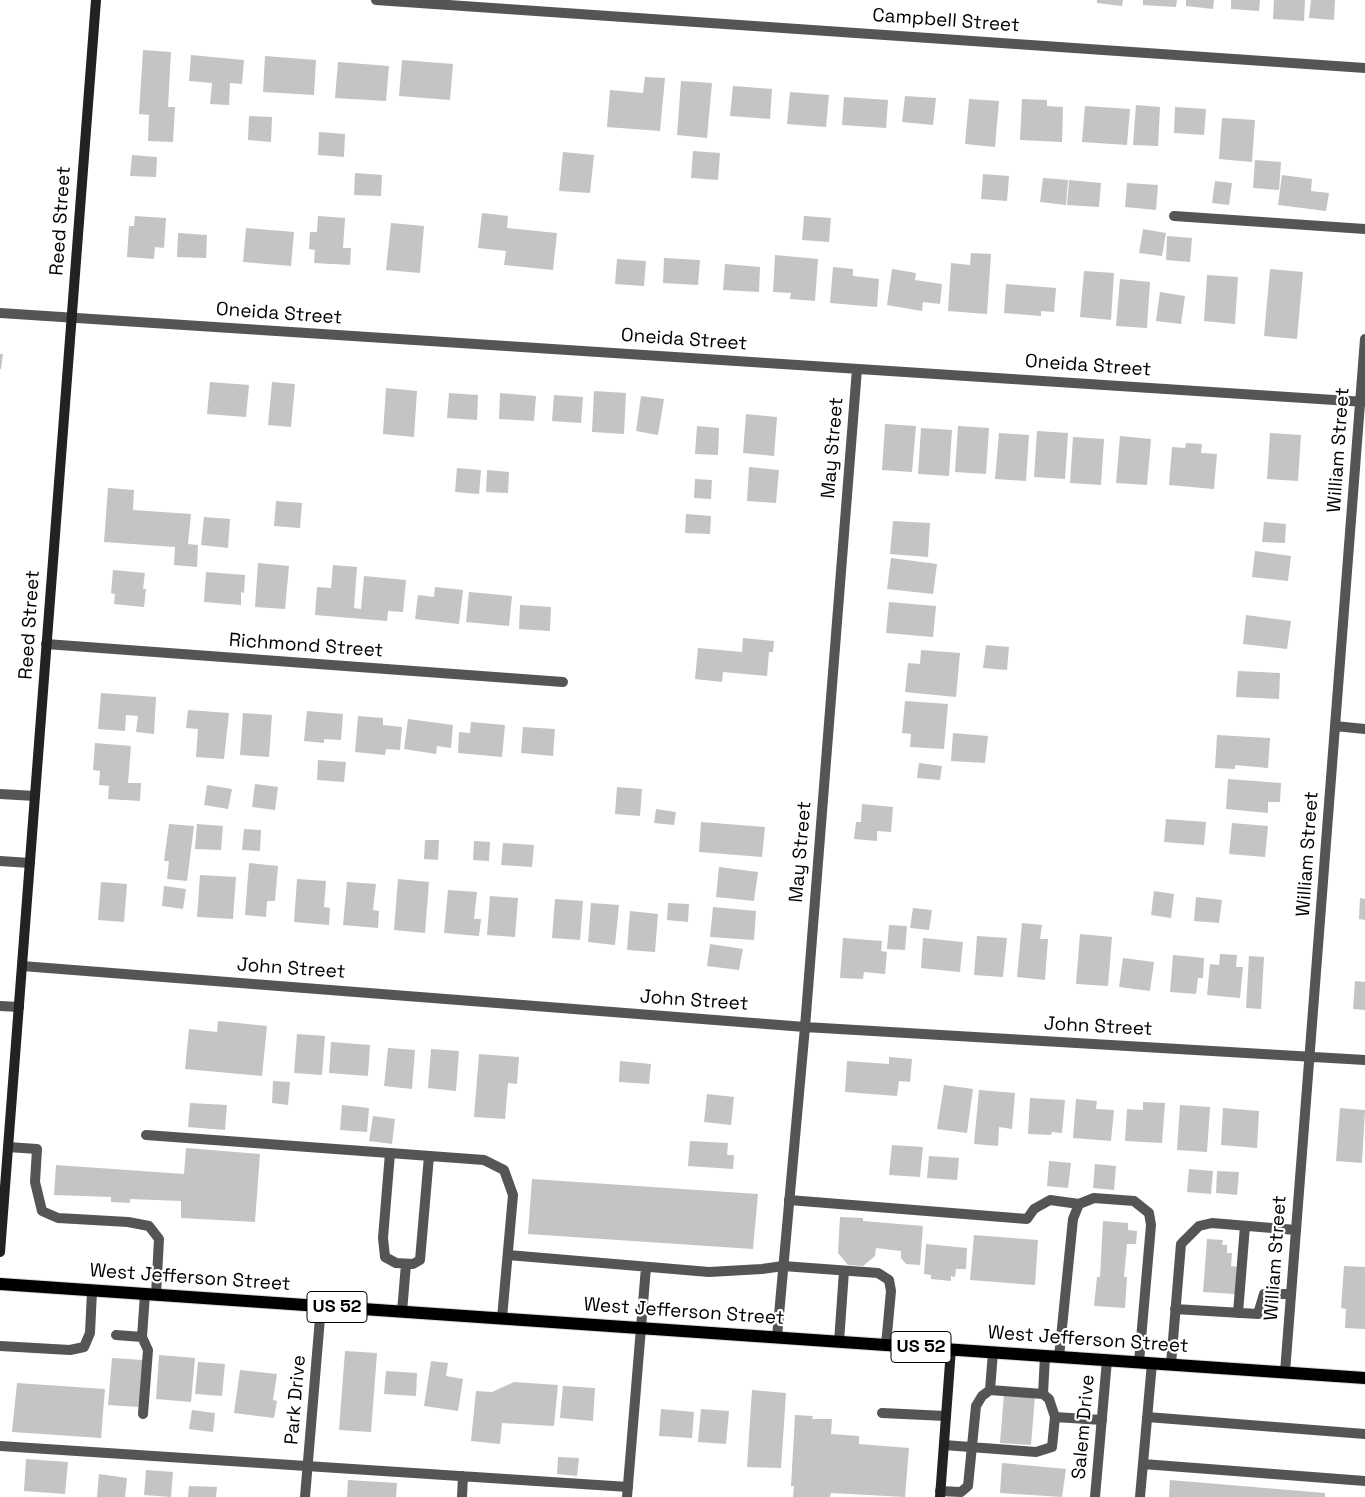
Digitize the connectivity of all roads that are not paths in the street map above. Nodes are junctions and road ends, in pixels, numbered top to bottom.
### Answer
1 (96, 0) edge
2 (376, 0) edge
3 (1365, 68) edge
4 (1174, 216) dead end
5 (1365, 230) edge
6 (0, 313) edge
7 (71, 319) junction
8 (1365, 339) edge
9 (857, 369) junction
10 (1363, 402) edge
11 (46, 644) junction
12 (563, 682) dead end
13 (1335, 726) junction
14 (1365, 729) edge
15 (0, 794) edge
16 (35, 796) junction
17 (0, 861) edge
18 (30, 864) junction
19 (22, 966) junction
20 (0, 1006) edge
21 (19, 1007) junction
22 (804, 1027) junction
23 (1310, 1057) junction
24 (1365, 1060) edge
25 (146, 1134) dead end
26 (8, 1147) junction
27 (390, 1153) junction
28 (429, 1156) junction
29 (789, 1200) junction
30 (1079, 1204) junction
31 (1244, 1226) junction
32 (1296, 1230) junction
33 (0, 1252) edge
34 (508, 1255) junction
35 (406, 1264) junction
36 (783, 1266) junction
37 (646, 1267) junction
38 (844, 1271) junction
39 (0, 1284) edge
40 (92, 1290) junction
41 (151, 1294) junction
42 (1291, 1294) junction
43 (320, 1306) junction
44 (1175, 1309) junction
45 (402, 1312) junction
46 (1238, 1314) junction
47 (502, 1318) junction
48 (641, 1328) junction
49 (116, 1335) dead end
50 (142, 1337) junction
51 (776, 1338) junction
52 (839, 1342) junction
53 (886, 1345) junction
54 (0, 1346) edge
55 (951, 1349) junction
56 (993, 1352) junction
57 (1045, 1356) junction
58 (1059, 1357) junction
59 (1107, 1360) junction
60 (1139, 1362) junction
61 (1152, 1363) junction
62 (1171, 1364) junction
63 (1285, 1372) junction
64 (1365, 1378) edge
65 (990, 1390) junction
66 (1043, 1394) junction
67 (882, 1413) dead end
68 (143, 1414) dead end
69 (946, 1416) junction
70 (1055, 1417) junction
71 (1147, 1417) junction
72 (1102, 1420) junction
73 (1365, 1434) edge
74 (944, 1445) junction
75 (0, 1446) edge
76 (972, 1447) junction
77 (1143, 1464) junction
78 (308, 1465) junction
79 (463, 1476) junction
80 (1365, 1481) edge
81 (628, 1492) edge
82 (940, 1494) edge
83 (305, 1497) edge
84 (462, 1497) edge
85 (1095, 1497) edge
86 (1140, 1497) edge

1 - 7 street, Reed Street
2 - 3 street, Campbell Street
4 - 5 street
6 - 7 street, Oneida Street
7 - 9 street, Oneida Street
7 - 11 street, Reed Street
8 - 10 street, William Street
9 - 10 street, Oneida Street
9 - 22 street, May Street
10 - 13 street, William Street
11 - 12 street, Richmond Street
11 - 16 street, Reed Street
13 - 14 street
13 - 23 street, William Street
15 - 16 street
16 - 18 street, Reed Street
17 - 18 street
18 - 19 street, Reed Street
19 - 21 street, Reed Street
19 - 22 street, John Street
20 - 21 street
21 - 26 street, Reed Street
22 - 23 street, John Street
22 - 29 street, May Street
23 - 24 street, John Street
23 - 32 street, William Street
25 - 27 street
26 - 33 street, Reed Street
26 - 41 street
27 - 28 street
27 - 35 street
28 - 34 street
28 - 35 street
29 - 30 street
29 - 36 street, May Street
30 - 58 street
30 - 60 street
31 - 32 street
31 - 44 street
31 - 46 street
32 - 42 street, William Street
34 - 37 street
34 - 47 street
35 - 45 street
36 - 37 street
36 - 38 street
36 - 51 street, May Street
37 - 48 street
38 - 52 street
38 - 53 street
39 - 40 main road, West Jefferson Street / US 52
40 - 41 main road, West Jefferson Street / US 52
40 - 54 street
41 - 43 main road, West Jefferson Street / US 52
41 - 50 street
42 - 46 street
42 - 63 street, William Street
43 - 45 main road, West Jefferson Street / US 52
43 - 78 street, Park Drive
44 - 46 street
44 - 62 street
45 - 47 main road, West Jefferson Street / US 52
47 - 48 main road, West Jefferson Street / US 52
48 - 51 main road, West Jefferson Street / US 52
48 - 81 street
49 - 50 street
50 - 68 street
51 - 52 main road, West Jefferson Street / US 52
52 - 53 main road, West Jefferson Street / US 52
53 - 55 main road, West Jefferson Street / US 52
55 - 56 main road, West Jefferson Street / US 52
55 - 69 street
56 - 57 main road, West Jefferson Street / US 52
56 - 65 street
57 - 58 main road, West Jefferson Street / US 52
57 - 66 street
58 - 59 main road, West Jefferson Street / US 52
59 - 60 main road, West Jefferson Street / US 52
59 - 72 street, Salem Drive
60 - 61 main road, West Jefferson Street / US 52
61 - 62 main road, West Jefferson Street / US 52
61 - 71 street
62 - 63 main road, West Jefferson Street / US 52
63 - 64 main road, West Jefferson Street / US 52
65 - 66 street
65 - 76 street
66 - 70 street
67 - 69 street
69 - 74 street
70 - 72 street
70 - 76 street
71 - 73 street
71 - 77 street
72 - 85 street, Salem Drive
74 - 76 street
74 - 82 street
75 - 78 street
76 - 82 street
77 - 80 street
77 - 86 street
78 - 79 street
78 - 83 street, Park Drive
79 - 81 street
79 - 84 street

